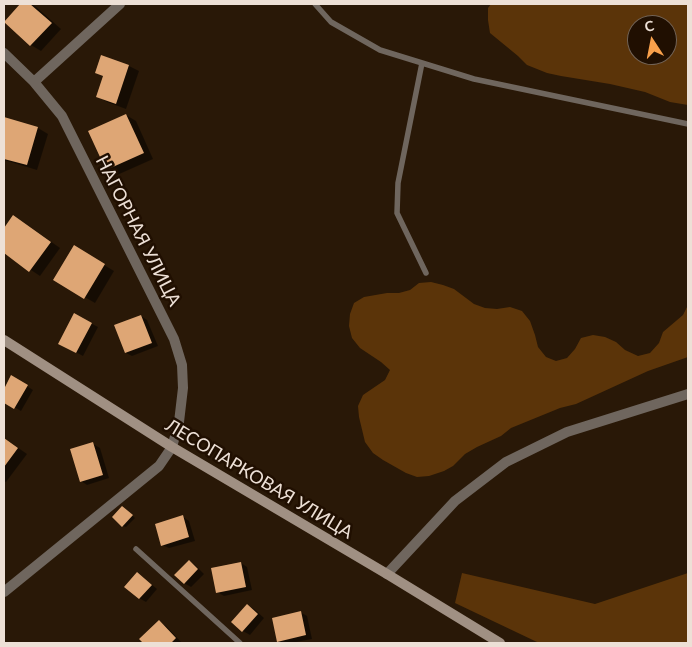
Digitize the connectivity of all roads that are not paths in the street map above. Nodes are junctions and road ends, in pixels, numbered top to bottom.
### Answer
1 (120, 4) edge
2 (315, 4) edge
3 (4, 53) edge
4 (422, 63) junction
5 (34, 82) junction
6 (688, 124) edge
7 (426, 273) dead end
8 (4, 340) edge
9 (688, 394) edge
10 (172, 447) junction
11 (136, 550) dead end
12 (387, 574) junction
13 (4, 592) edge
14 (493, 642) edge
15 (240, 643) edge

1 - 5 street
2 - 4 lane
3 - 5 street, НАГОРНАЯ УЛИЦА
4 - 6 lane
4 - 7 lane
5 - 10 street, НАГОРНАЯ УЛИЦА
8 - 10 street, ЛЕСОПАРКОВАЯ УЛИЦА
9 - 12 street
10 - 12 street, ЛЕСОПАРКОВАЯ УЛИЦА
10 - 13 street
11 - 15 lane
12 - 14 street, ЛЕСОПАРКОВАЯ УЛИЦА

